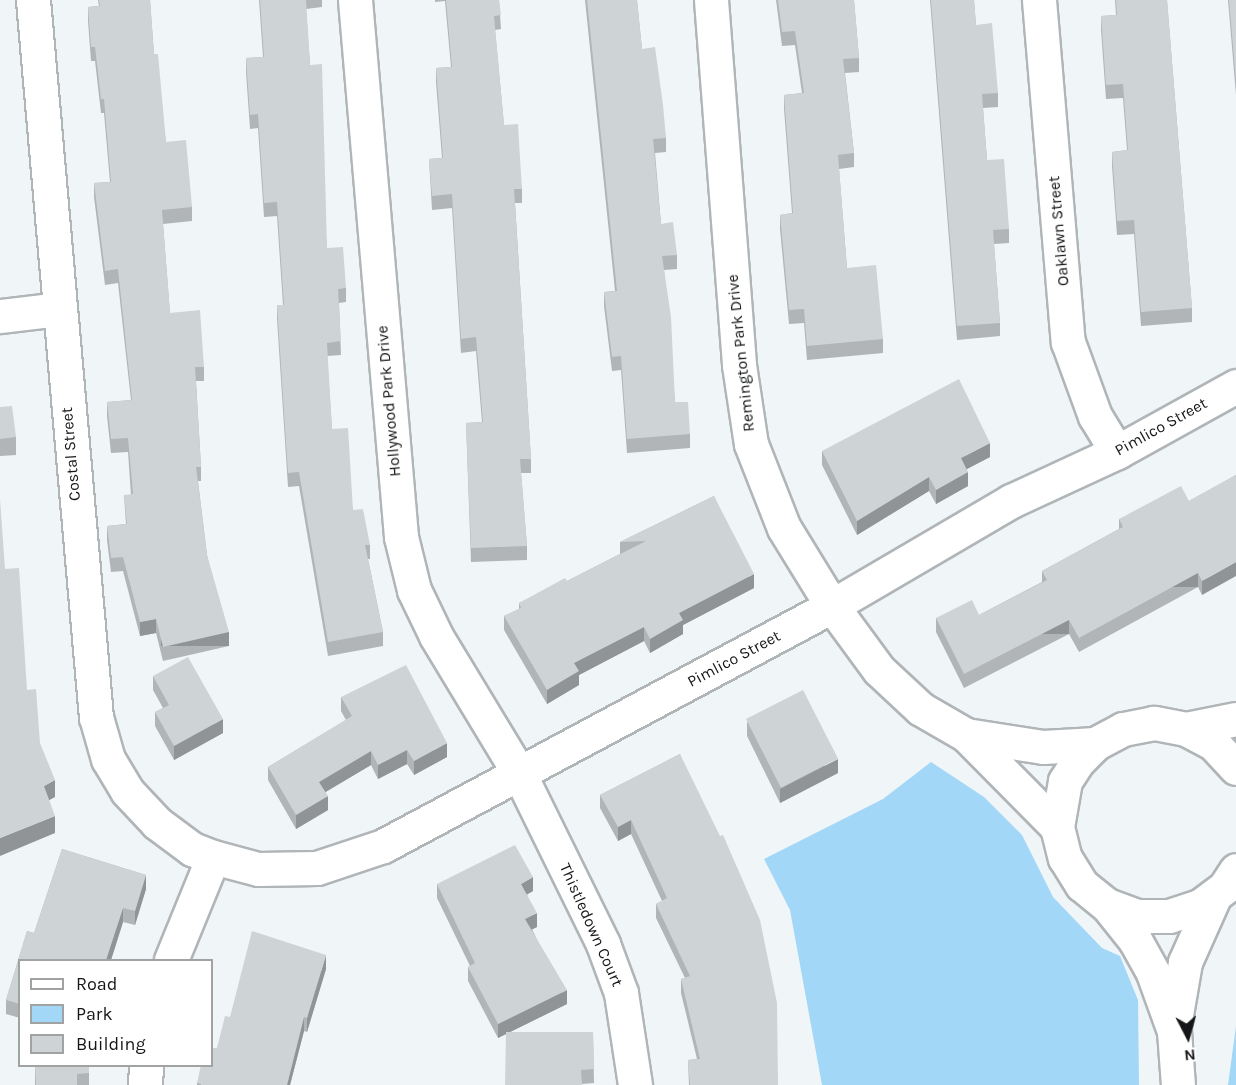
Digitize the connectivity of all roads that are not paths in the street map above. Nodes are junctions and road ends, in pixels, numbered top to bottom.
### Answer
1 (33, 0) edge
2 (355, 0) edge
3 (711, 0) edge
4 (1039, 0) edge
5 (59, 309) junction
6 (0, 316) edge
7 (1236, 386) edge
8 (1117, 452) junction
9 (831, 606) junction
10 (1236, 718) edge
11 (1186, 729) junction
12 (966, 735) junction
13 (1095, 744) junction
14 (1236, 768) edge
15 (519, 773) junction
16 (1057, 827) junction
17 (213, 857) junction
18 (1236, 870) edge
19 (1215, 895) junction
20 (1107, 905) junction
21 (171, 959) edge
22 (1174, 1031) junction
23 (146, 1067) edge
24 (145, 1085) edge
25 (635, 1085) edge
26 (1178, 1085) edge

1 - 5 street, Costal Street
2 - 15 street, Hollywood Park Drive
3 - 9 street, Remington Park Drive
4 - 8 street, Oaklawn Street
5 - 6 street
5 - 17 street, Costal Street
7 - 8 street, Pimlico Street
8 - 9 street, Pimlico Street
9 - 12 street, Remington Park Drive
9 - 15 street, Pimlico Street
10 - 11 street
11 - 13 street
11 - 14 street
12 - 13 street, Remington Park Drive
12 - 16 street, Remington Park Drive
13 - 16 street
15 - 17 street, Pimlico Street
15 - 25 street, Thistledown Court
16 - 20 street
17 - 21 street
18 - 19 street
19 - 20 street
19 - 22 street
20 - 22 street
22 - 26 street
23 - 24 street

